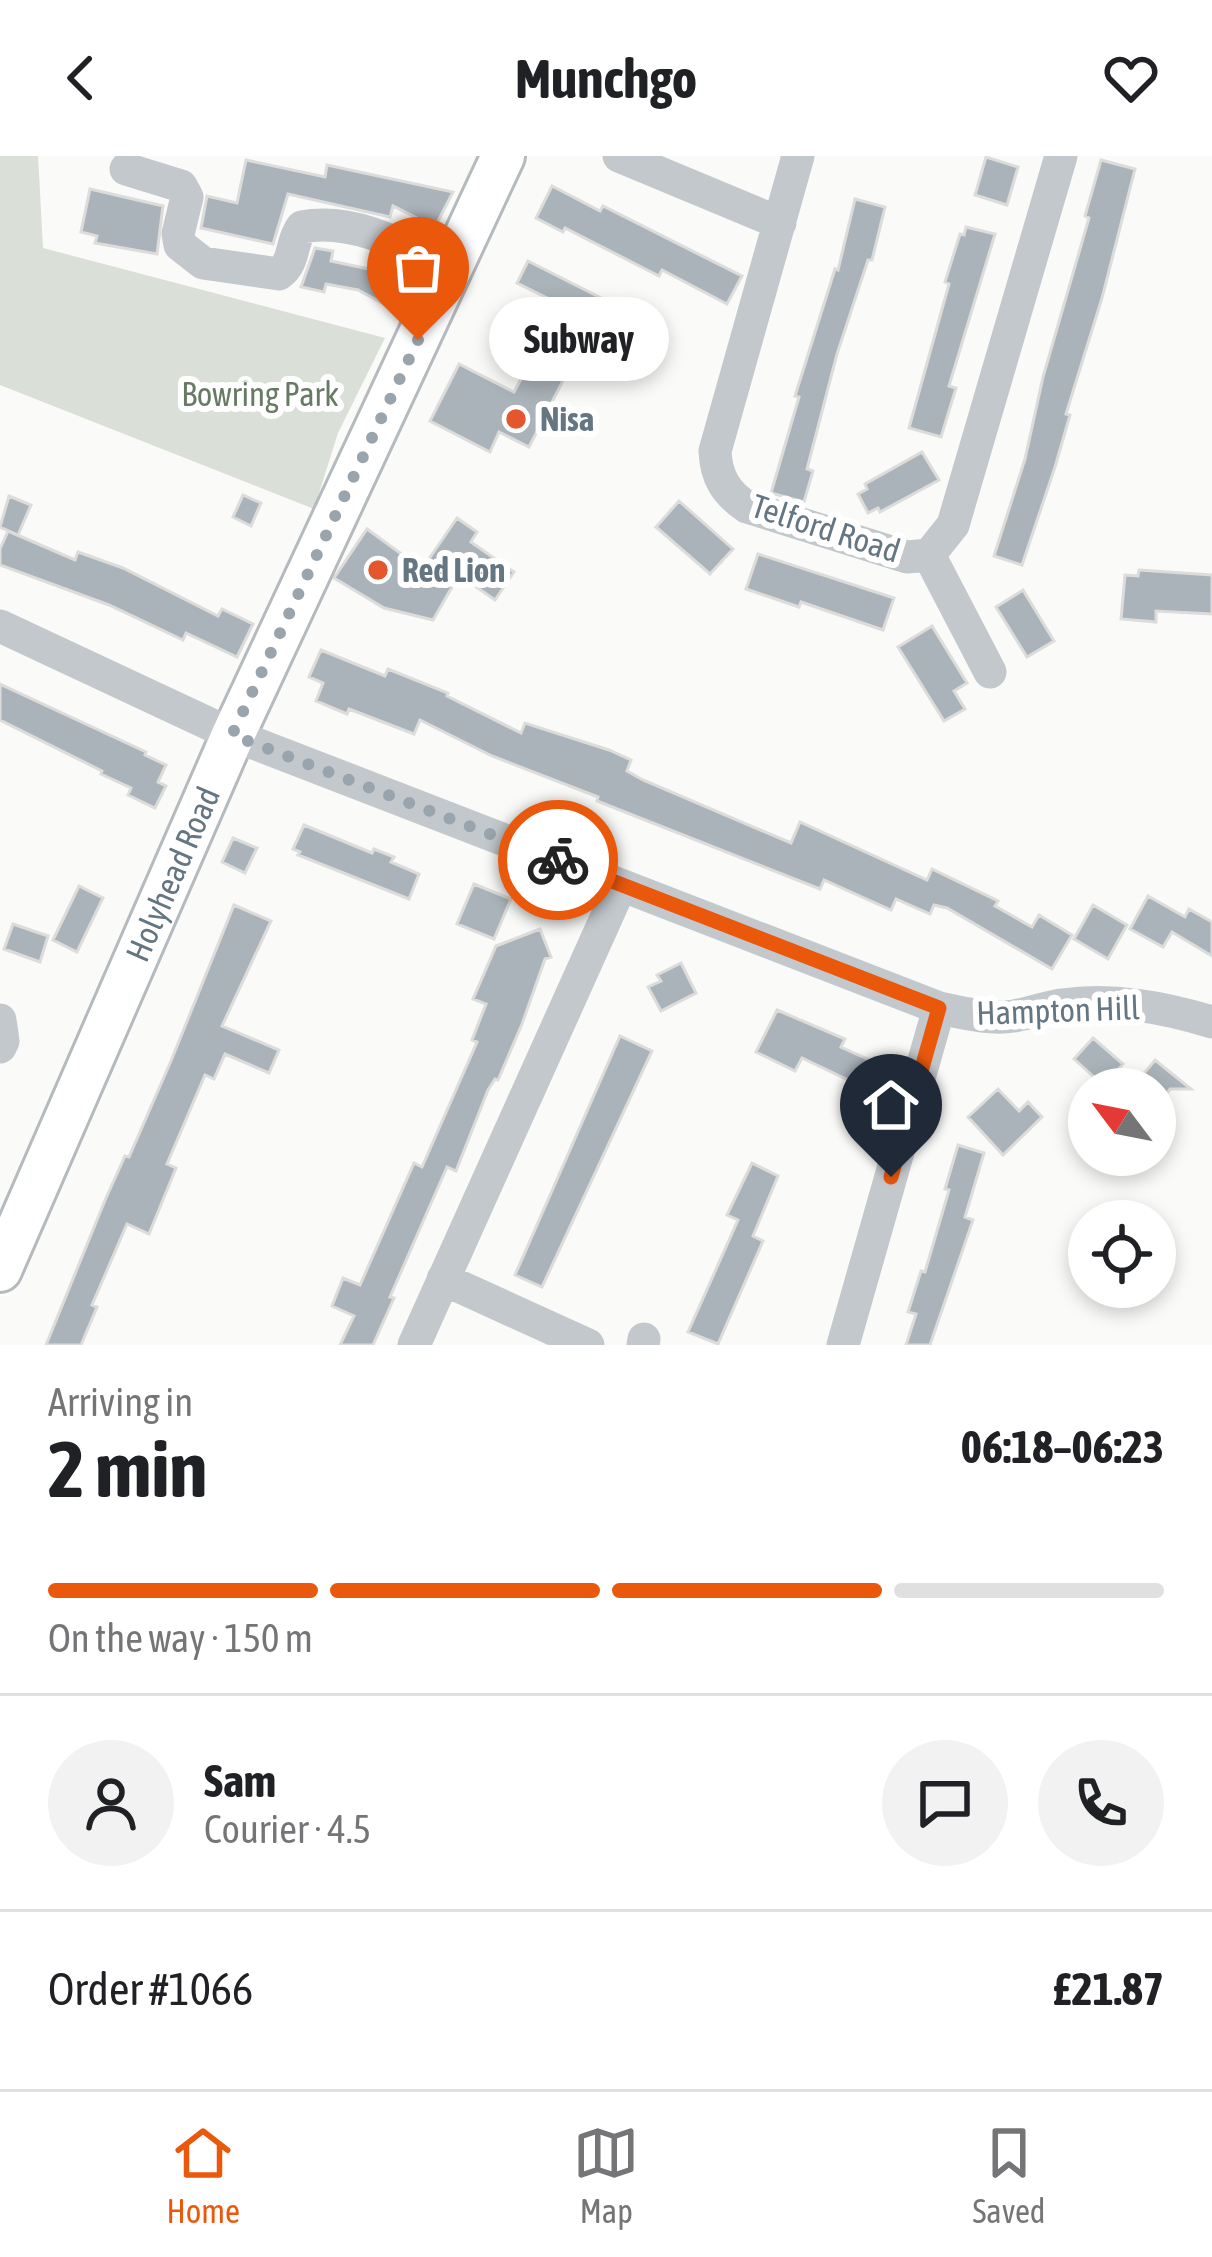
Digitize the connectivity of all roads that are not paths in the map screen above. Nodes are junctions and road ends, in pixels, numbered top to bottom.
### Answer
1 (503, 156) edge
2 (619, 156) edge
3 (798, 156) edge
4 (1060, 156) edge
5 (126, 169) dead end
6 (780, 223) junction
7 (451, 269) junction
8 (929, 555) junction
9 (0, 626) edge
10 (990, 672) dead end
11 (232, 735) junction
12 (621, 885) junction
13 (939, 1008) junction
14 (0, 1020) edge
15 (1212, 1022) edge
16 (0, 1048) edge
17 (0, 1270) edge
18 (443, 1279) junction
19 (414, 1345) edge
20 (589, 1345) edge
21 (843, 1345) edge

1 - 7 main road, Holyhead Road
2 - 6 street
3 - 6 street, Telford Road
4 - 8 street, Telford Road
5 - 7 street
6 - 8 street, Telford Road
7 - 11 main road, Holyhead Road
8 - 10 street
9 - 11 street, Hampton Hill
11 - 12 street, Hampton Hill
11 - 17 main road, Holyhead Road
12 - 13 street, Hampton Hill
12 - 18 street
13 - 15 street, Hampton Hill
13 - 21 street
14 - 16 street
18 - 19 street
18 - 20 street

